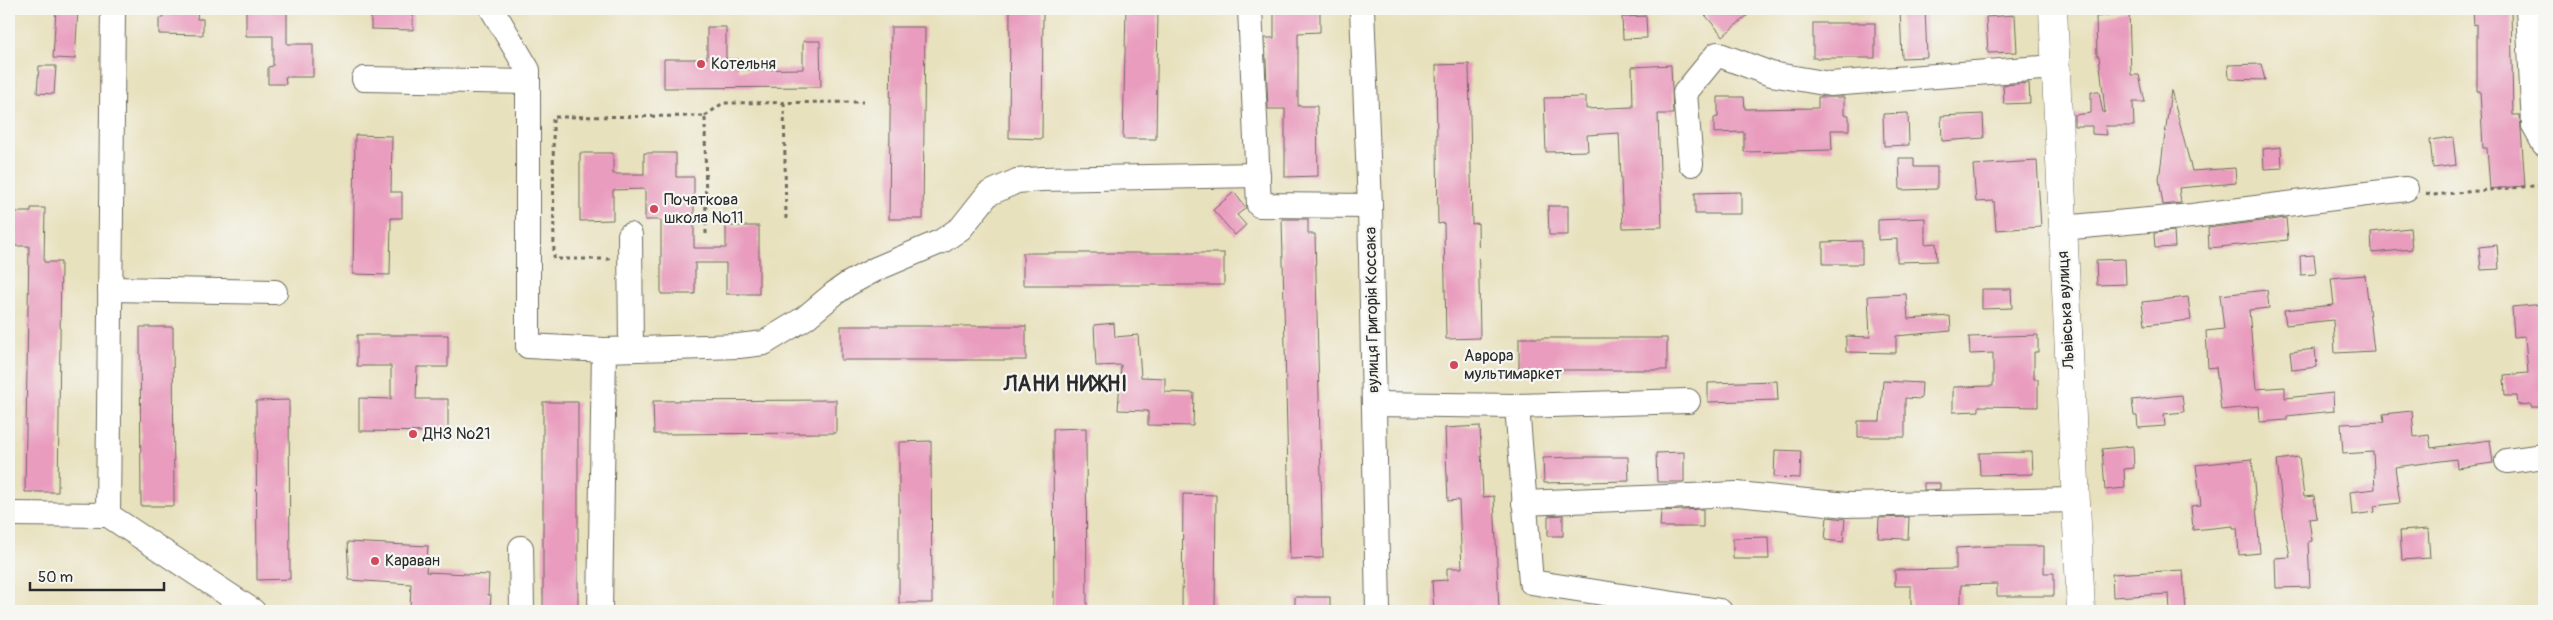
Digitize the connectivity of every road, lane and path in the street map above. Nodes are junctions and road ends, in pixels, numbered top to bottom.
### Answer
1 (113, 9) edge
2 (492, 9) edge
3 (1250, 9) edge
4 (1362, 9) edge
5 (2053, 9) edge
6 (2528, 9) edge
7 (2055, 67) junction
8 (364, 79) dead end
9 (528, 82) junction
10 (863, 102) dead end
11 (784, 103) junction
12 (705, 116) junction
13 (2539, 135) edge
14 (1691, 164) dead end
15 (1258, 175) junction
16 (2544, 185) edge
17 (2406, 189) joint
18 (1370, 206) junction
19 (786, 219) dead end
20 (2062, 228) junction
21 (630, 234) dead end
22 (706, 236) dead end
23 (630, 259) junction
24 (110, 289) junction
25 (274, 292) dead end
26 (631, 349) junction
27 (604, 350) junction
28 (1688, 401) dead end
29 (1374, 404) junction
30 (1517, 406) junction
31 (2544, 456) edge
32 (2507, 461) dead end
33 (2075, 500) junction
34 (1524, 503) junction
35 (9, 514) edge
36 (108, 515) junction
37 (521, 548) dead end
38 (253, 611) edge
39 (522, 611) edge
40 (600, 611) edge
41 (1378, 611) edge
42 (1720, 611) edge
43 (2081, 611) edge

1 - 24 street
2 - 9 street
3 - 15 street
4 - 18 street, вулиця Григорія Коссака
5 - 7 main road, Львівська вулиця
6 - 13 street
7 - 14 street
7 - 20 main road, Львівська вулиця
8 - 9 street
9 - 27 street
10 - 11 path
11 - 12 path
11 - 19 path
12 - 22 path
12 - 23 path
15 - 18 street
15 - 26 street
16 - 17 path
17 - 20 street
18 - 29 street, вулиця Григорія Коссака
20 - 33 main road, Львівська вулиця
21 - 23 street
23 - 26 street
24 - 25 street
24 - 36 street
26 - 27 street
27 - 40 street
28 - 30 street
29 - 30 street
29 - 41 street, вулиця Григорія Коссака
30 - 34 street
31 - 32 street
33 - 34 street
33 - 43 main road, Львівська вулиця
34 - 42 street
35 - 36 street
36 - 38 street
37 - 39 street

